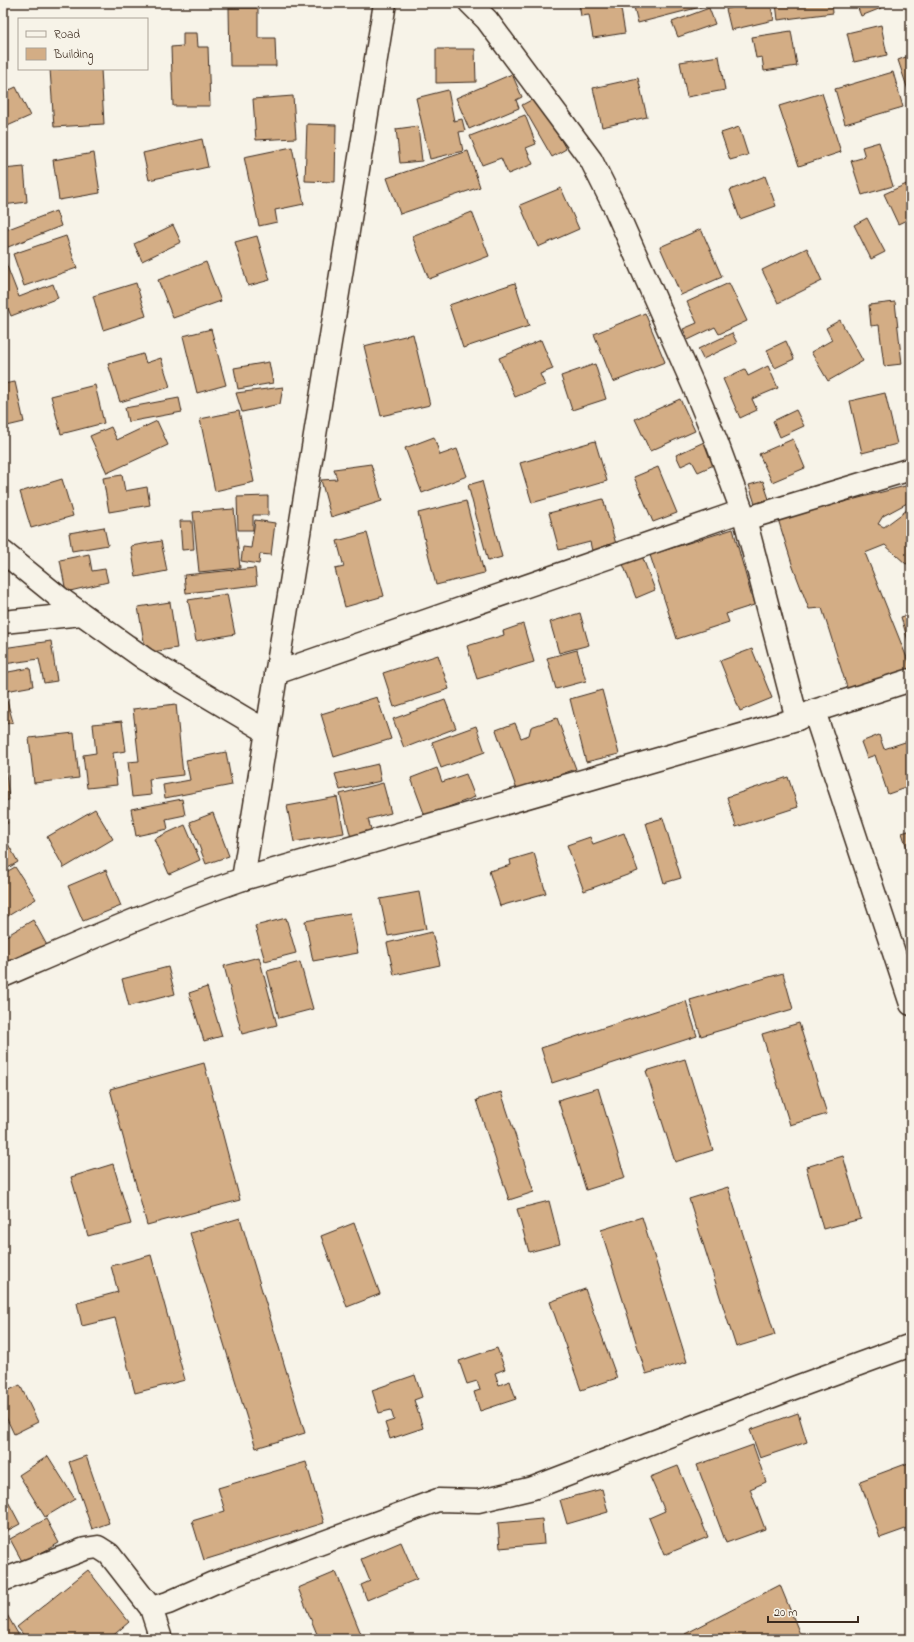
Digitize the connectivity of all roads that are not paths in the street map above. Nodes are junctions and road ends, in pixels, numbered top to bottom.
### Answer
1 (385, 3) edge
2 (470, 3) edge
3 (911, 469) edge
4 (743, 515) junction
5 (3, 552) edge
6 (82, 614) junction
7 (3, 622) edge
8 (276, 673) junction
9 (911, 680) edge
10 (805, 715) junction
11 (266, 731) junction
12 (243, 879) junction
13 (904, 959) edge
14 (3, 976) edge
15 (911, 1004) edge
16 (911, 1345) edge
17 (3, 1580) edge
18 (151, 1608) junction
19 (161, 1639) edge

1 - 8 street
2 - 4 street
3 - 4 street
4 - 8 street
4 - 10 street
5 - 6 street
6 - 7 street
6 - 11 street
8 - 11 street
9 - 10 street
10 - 12 street
10 - 13 street
11 - 12 street
12 - 14 street
13 - 15 street
16 - 18 street
17 - 18 street
18 - 19 street

